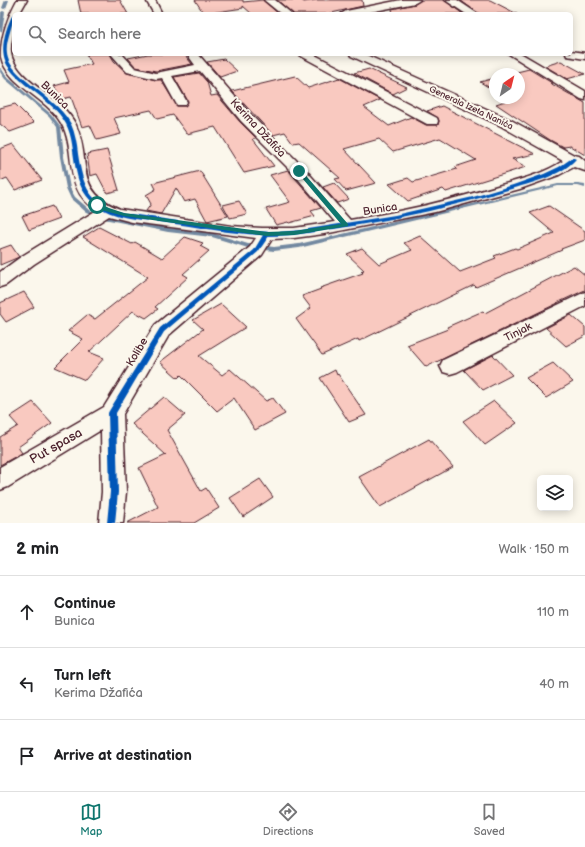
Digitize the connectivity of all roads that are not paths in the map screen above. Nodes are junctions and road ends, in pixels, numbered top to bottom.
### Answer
1 (22, 0) edge
2 (269, 0) edge
3 (415, 0) edge
4 (450, 0) edge
5 (152, 2) dead end
6 (12, 12) edge
7 (155, 12) edge
8 (284, 12) edge
9 (356, 12) edge
10 (470, 12) edge
11 (573, 54) edge
12 (118, 56) edge
13 (309, 56) edge
14 (359, 56) edge
15 (517, 56) edge
16 (585, 56) edge
17 (197, 59) edge
18 (165, 74) junction
19 (585, 96) edge
20 (180, 102) dead end
21 (432, 120) dead end
22 (579, 163) edge
23 (102, 214) junction
24 (346, 225) junction
25 (262, 243) junction
26 (0, 281) edge
27 (585, 298) edge
28 (450, 366) dead end
29 (112, 413) junction
30 (0, 479) edge
31 (111, 523) edge

1 - 6 street, Bunica
2 - 8 street
3 - 9 street
4 - 10 street
5 - 7 street
6 - 23 street, Bunica
11 - 16 street
12 - 18 street
13 - 21 street
14 - 22 street, Generala Izeta Nanića
15 - 19 street
17 - 18 street
17 - 24 street, Kerima Džafića
18 - 20 street
22 - 24 street, Bunica
23 - 25 street, Bunica
23 - 26 street
24 - 25 street, Bunica
25 - 29 street, Kolibe
27 - 28 street, Tinjak
29 - 30 street, Put spasa
29 - 31 street

